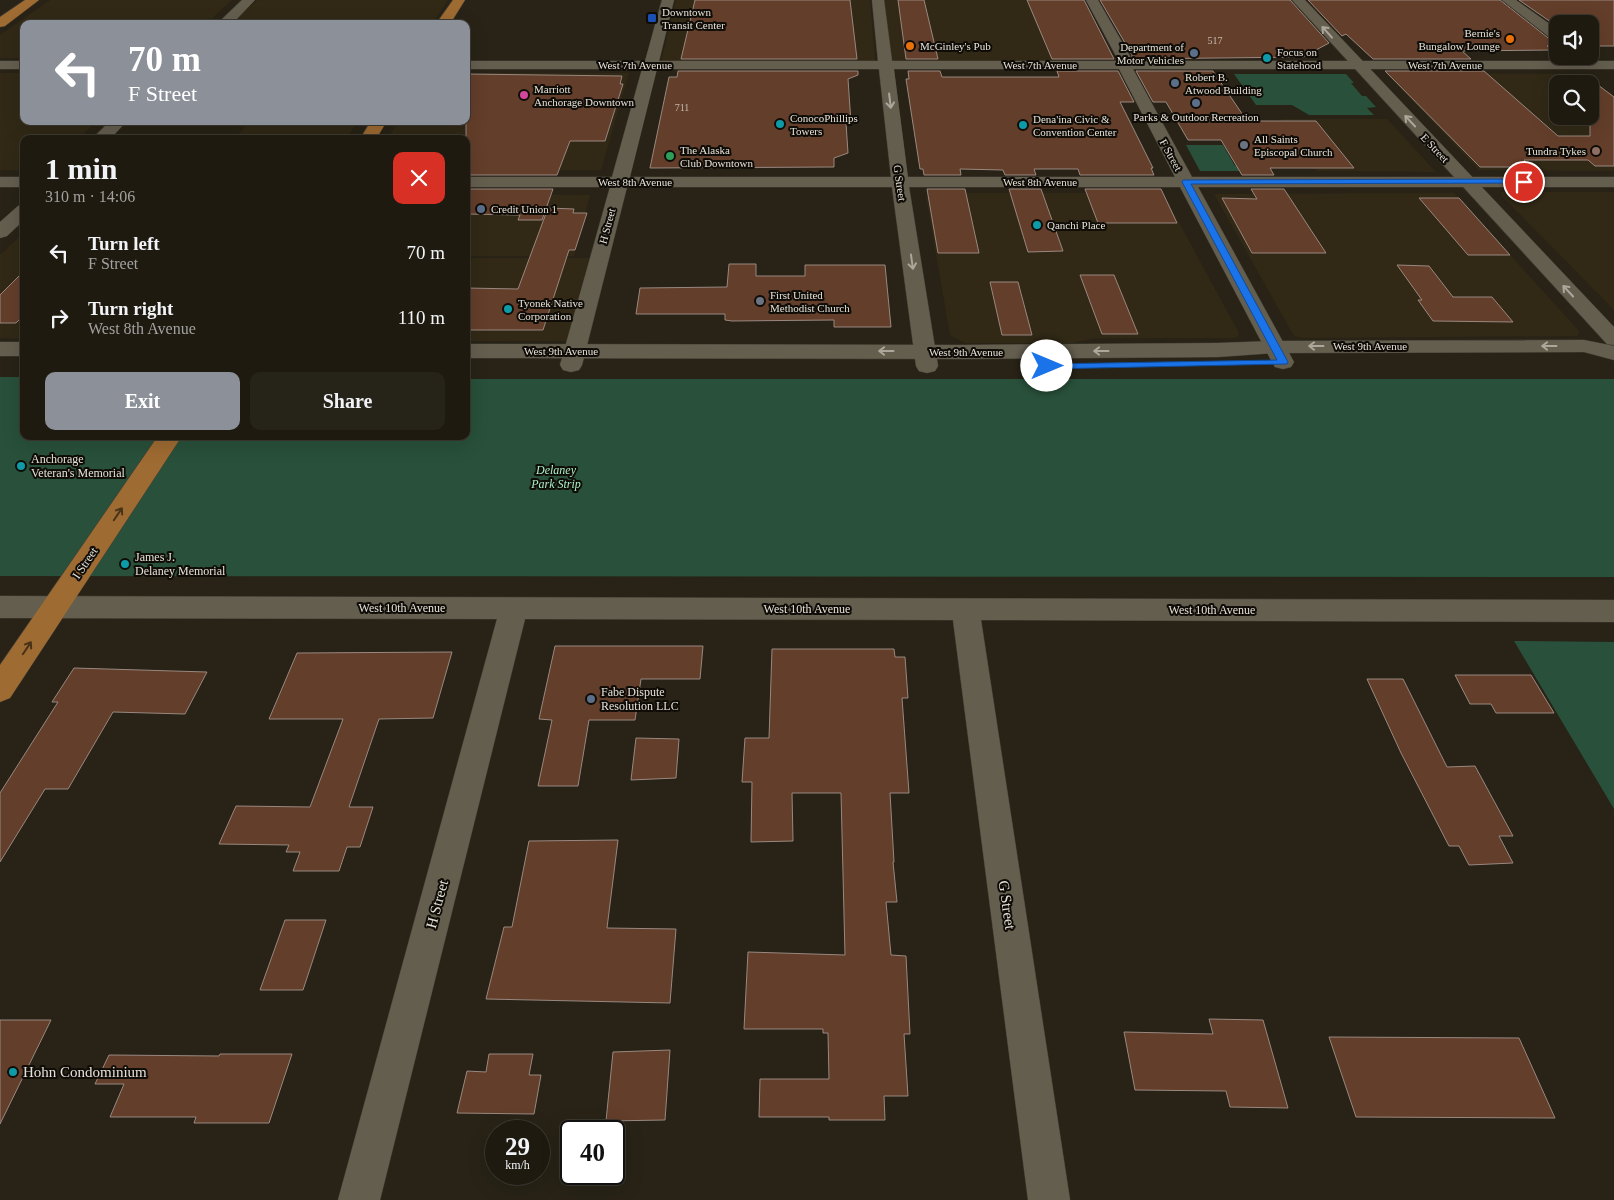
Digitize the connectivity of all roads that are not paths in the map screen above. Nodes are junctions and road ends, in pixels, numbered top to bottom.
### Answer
1 (33, 0) edge
2 (249, 0) edge
3 (459, 0) edge
4 (668, 0) edge
5 (878, 0) edge
6 (1092, 0) edge
7 (1298, 0) edge
8 (1508, 0) edge
9 (228, 20) edge
10 (446, 20) edge
11 (0, 23) edge
12 (1549, 30) edge
13 (1549, 62) edge
14 (1599, 63) edge
15 (1124, 64) junction
16 (0, 65) edge
17 (20, 65) edge
18 (470, 65) edge
19 (651, 65) junction
20 (886, 65) junction
21 (1357, 65) junction
22 (1595, 65) edge
23 (1614, 65) edge
24 (1614, 79) edge
25 (115, 125) edge
26 (104, 135) edge
27 (0, 182) edge
28 (20, 182) edge
29 (470, 182) edge
30 (619, 182) junction
31 (1186, 182) junction
32 (1466, 182) junction
33 (1614, 182) edge
34 (900, 183) junction
35 (20, 214) edge
36 (0, 232) edge
37 (1614, 339) edge
38 (0, 349) edge
39 (20, 349) edge
40 (470, 351) edge
41 (1614, 353) edge
42 (1279, 354) junction
43 (573, 358) junction
44 (1614, 358) edge
45 (926, 359) junction
46 (0, 365) edge
47 (20, 365) edge
48 (470, 365) edge
49 (167, 440) edge
50 (0, 607) edge
51 (55, 607) junction
52 (514, 609) junction
53 (965, 609) junction
54 (1614, 611) edge
55 (0, 689) edge
56 (359, 1200) edge
57 (1049, 1200) edge

1 - 11 main road
2 - 9 street
3 - 10 main road
4 - 19 street, H Street
5 - 20 street, G Street
6 - 15 street, F Street
21 -> 7 street, E Street
8 - 12 street
13 - 21 street, West 7th Avenue
14 - 23 street, West 7th Avenue
15 - 20 street, West 7th Avenue
15 - 21 street, West 7th Avenue
15 - 31 street, F Street
16 - 17 street
18 - 19 street, West 7th Avenue
19 - 20 street, West 7th Avenue
19 - 30 street, H Street
20 -> 34 street, G Street
32 -> 21 street, E Street
22 - 24 street
25 - 26 street
27 - 28 street
29 - 30 street, West 8th Avenue
30 - 34 street, West 8th Avenue
30 - 43 street, H Street
31 - 32 street, West 8th Avenue
31 - 34 street, West 8th Avenue
31 - 42 street, F Street
32 - 33 street, West 8th Avenue
37 -> 32 street, E Street
34 -> 45 street, G Street
35 - 36 street
38 - 39 street
40 - 43 street, West 9th Avenue
41 -> 42 street, West 9th Avenue
42 - 44 street, West 9th Avenue
42 - 45 street, West 9th Avenue
43 - 45 street, West 9th Avenue
43 - 48 street, West 9th Avenue
46 - 47 street
51 -> 49 main road, I Street
50 - 51 street, West 10th Avenue
51 - 52 street, West 10th Avenue
55 -> 51 main road, I Street
52 - 53 street, West 10th Avenue
52 - 56 street, H Street
53 - 54 street, West 10th Avenue
53 - 57 street, G Street

